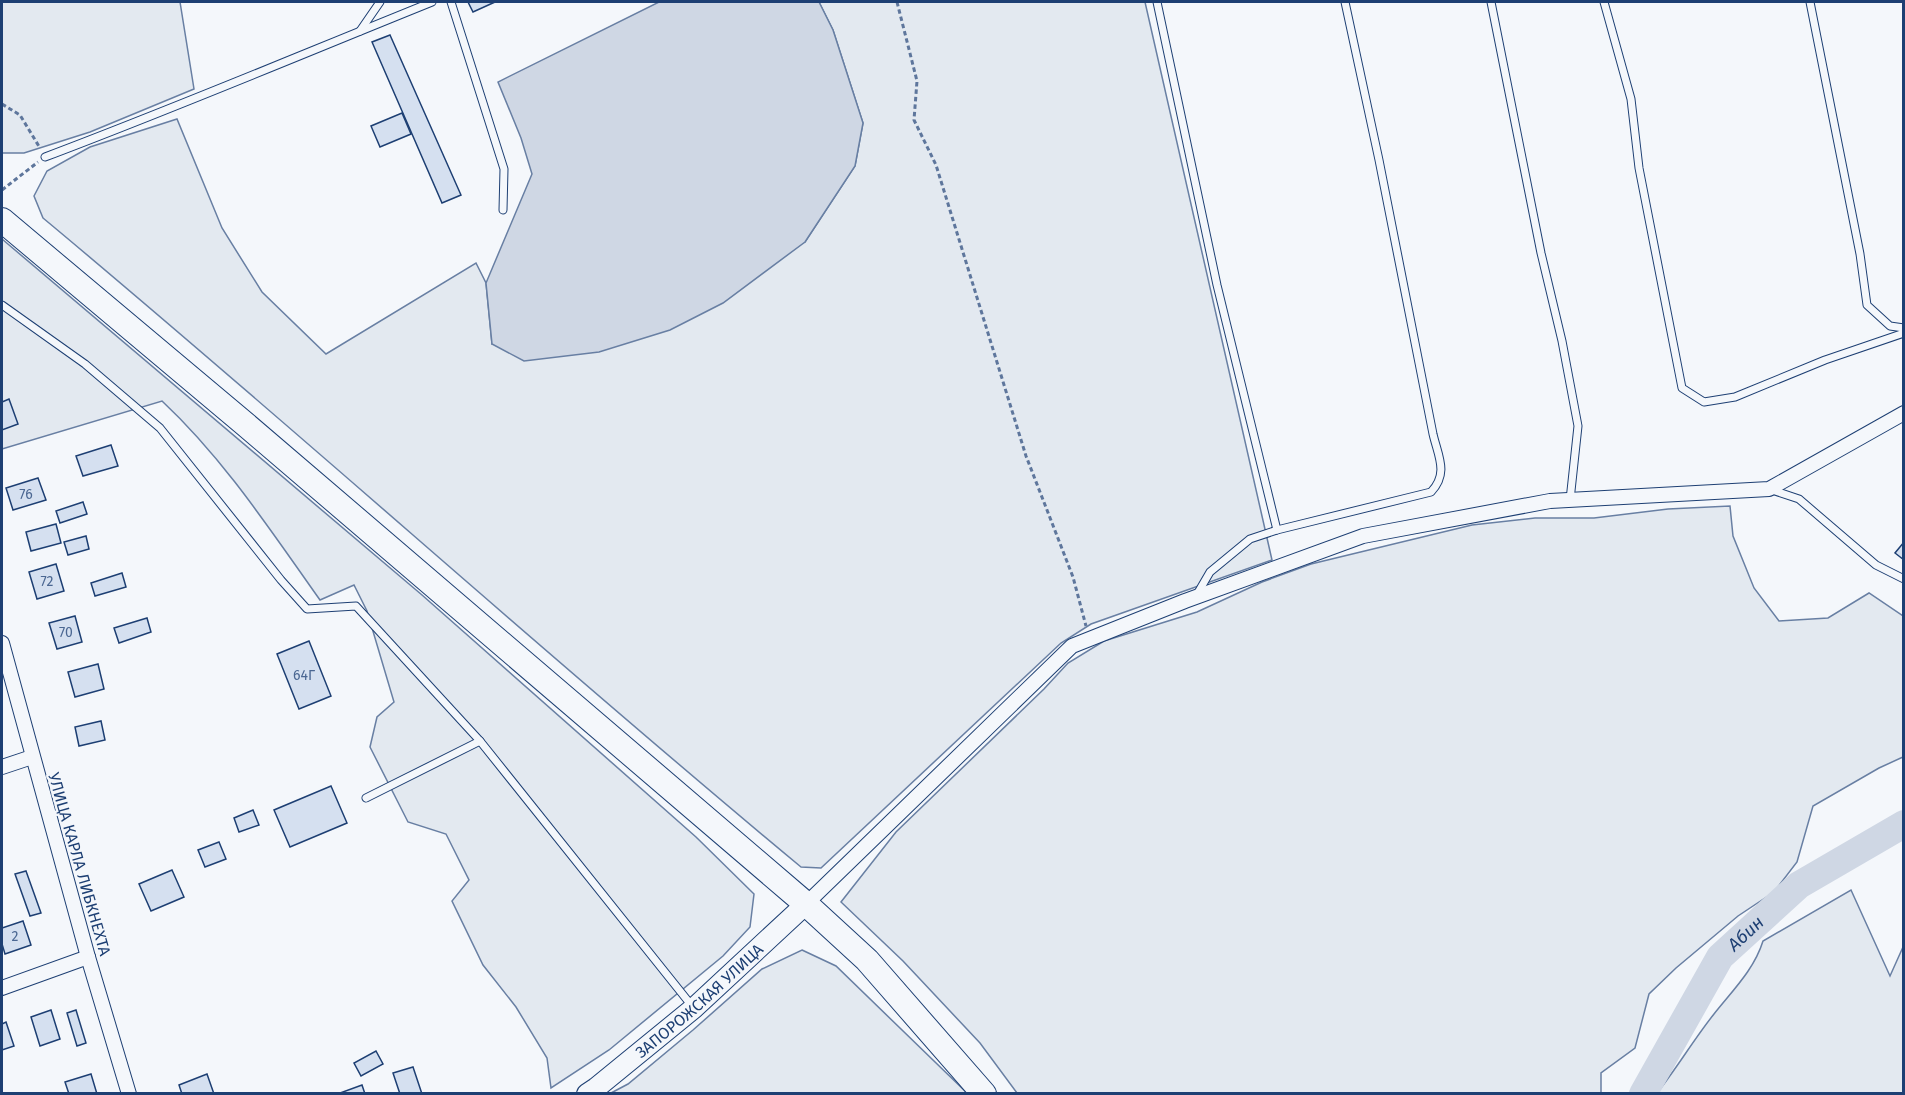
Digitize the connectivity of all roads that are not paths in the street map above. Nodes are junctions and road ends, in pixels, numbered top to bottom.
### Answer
1 (380, 2) edge
2 (432, 2) edge
3 (451, 2) edge
4 (1156, 2) edge
5 (1345, 2) edge
6 (1491, 2) edge
7 (1604, 2) edge
8 (1810, 2) edge
9 (360, 31) junction
10 (45, 157) road end
11 (502, 210) dead end
12 (2, 220) edge
13 (2, 305) edge
14 (1904, 330) edge
15 (1904, 413) edge
16 (1769, 489) junction
17 (1570, 500) junction
18 (1277, 530) junction
19 (1904, 579) edge
20 (1194, 598) junction
21 (2, 643) edge
22 (480, 741) junction
23 (32, 757) junction
24 (2, 767) edge
25 (366, 798) dead end
26 (806, 904) junction
27 (88, 957) junction
28 (2, 988) edge
29 (694, 1008) junction
30 (129, 1094) edge
31 (587, 1094) edge
32 (984, 1094) edge

1 - 9 lane
2 - 9 lane
3 - 11 lane
4 - 18 lane
5 - 18 lane
6 - 17 lane
7 - 14 lane
8 - 14 lane
9 - 10 lane
12 - 26 highway
13 - 22 lane
15 - 16 street
16 - 17 street
16 - 19 lane
17 - 20 street
18 - 20 lane
20 - 26 street
21 - 23 street, УЛИЦА КАРЛА ЛИБКНЕХТА
22 - 25 lane
22 - 29 lane
23 - 24 street
23 - 27 street, УЛИЦА КАРЛА ЛИБКНЕХТА
26 - 29 main road, ЗАПОРОЖСКАЯ УЛИЦА
26 - 32 highway
27 - 28 street
27 - 30 street, УЛИЦА КАРЛА ЛИБКНЕХТА
29 - 31 main road, ЗАПОРОЖСКАЯ УЛИЦА

